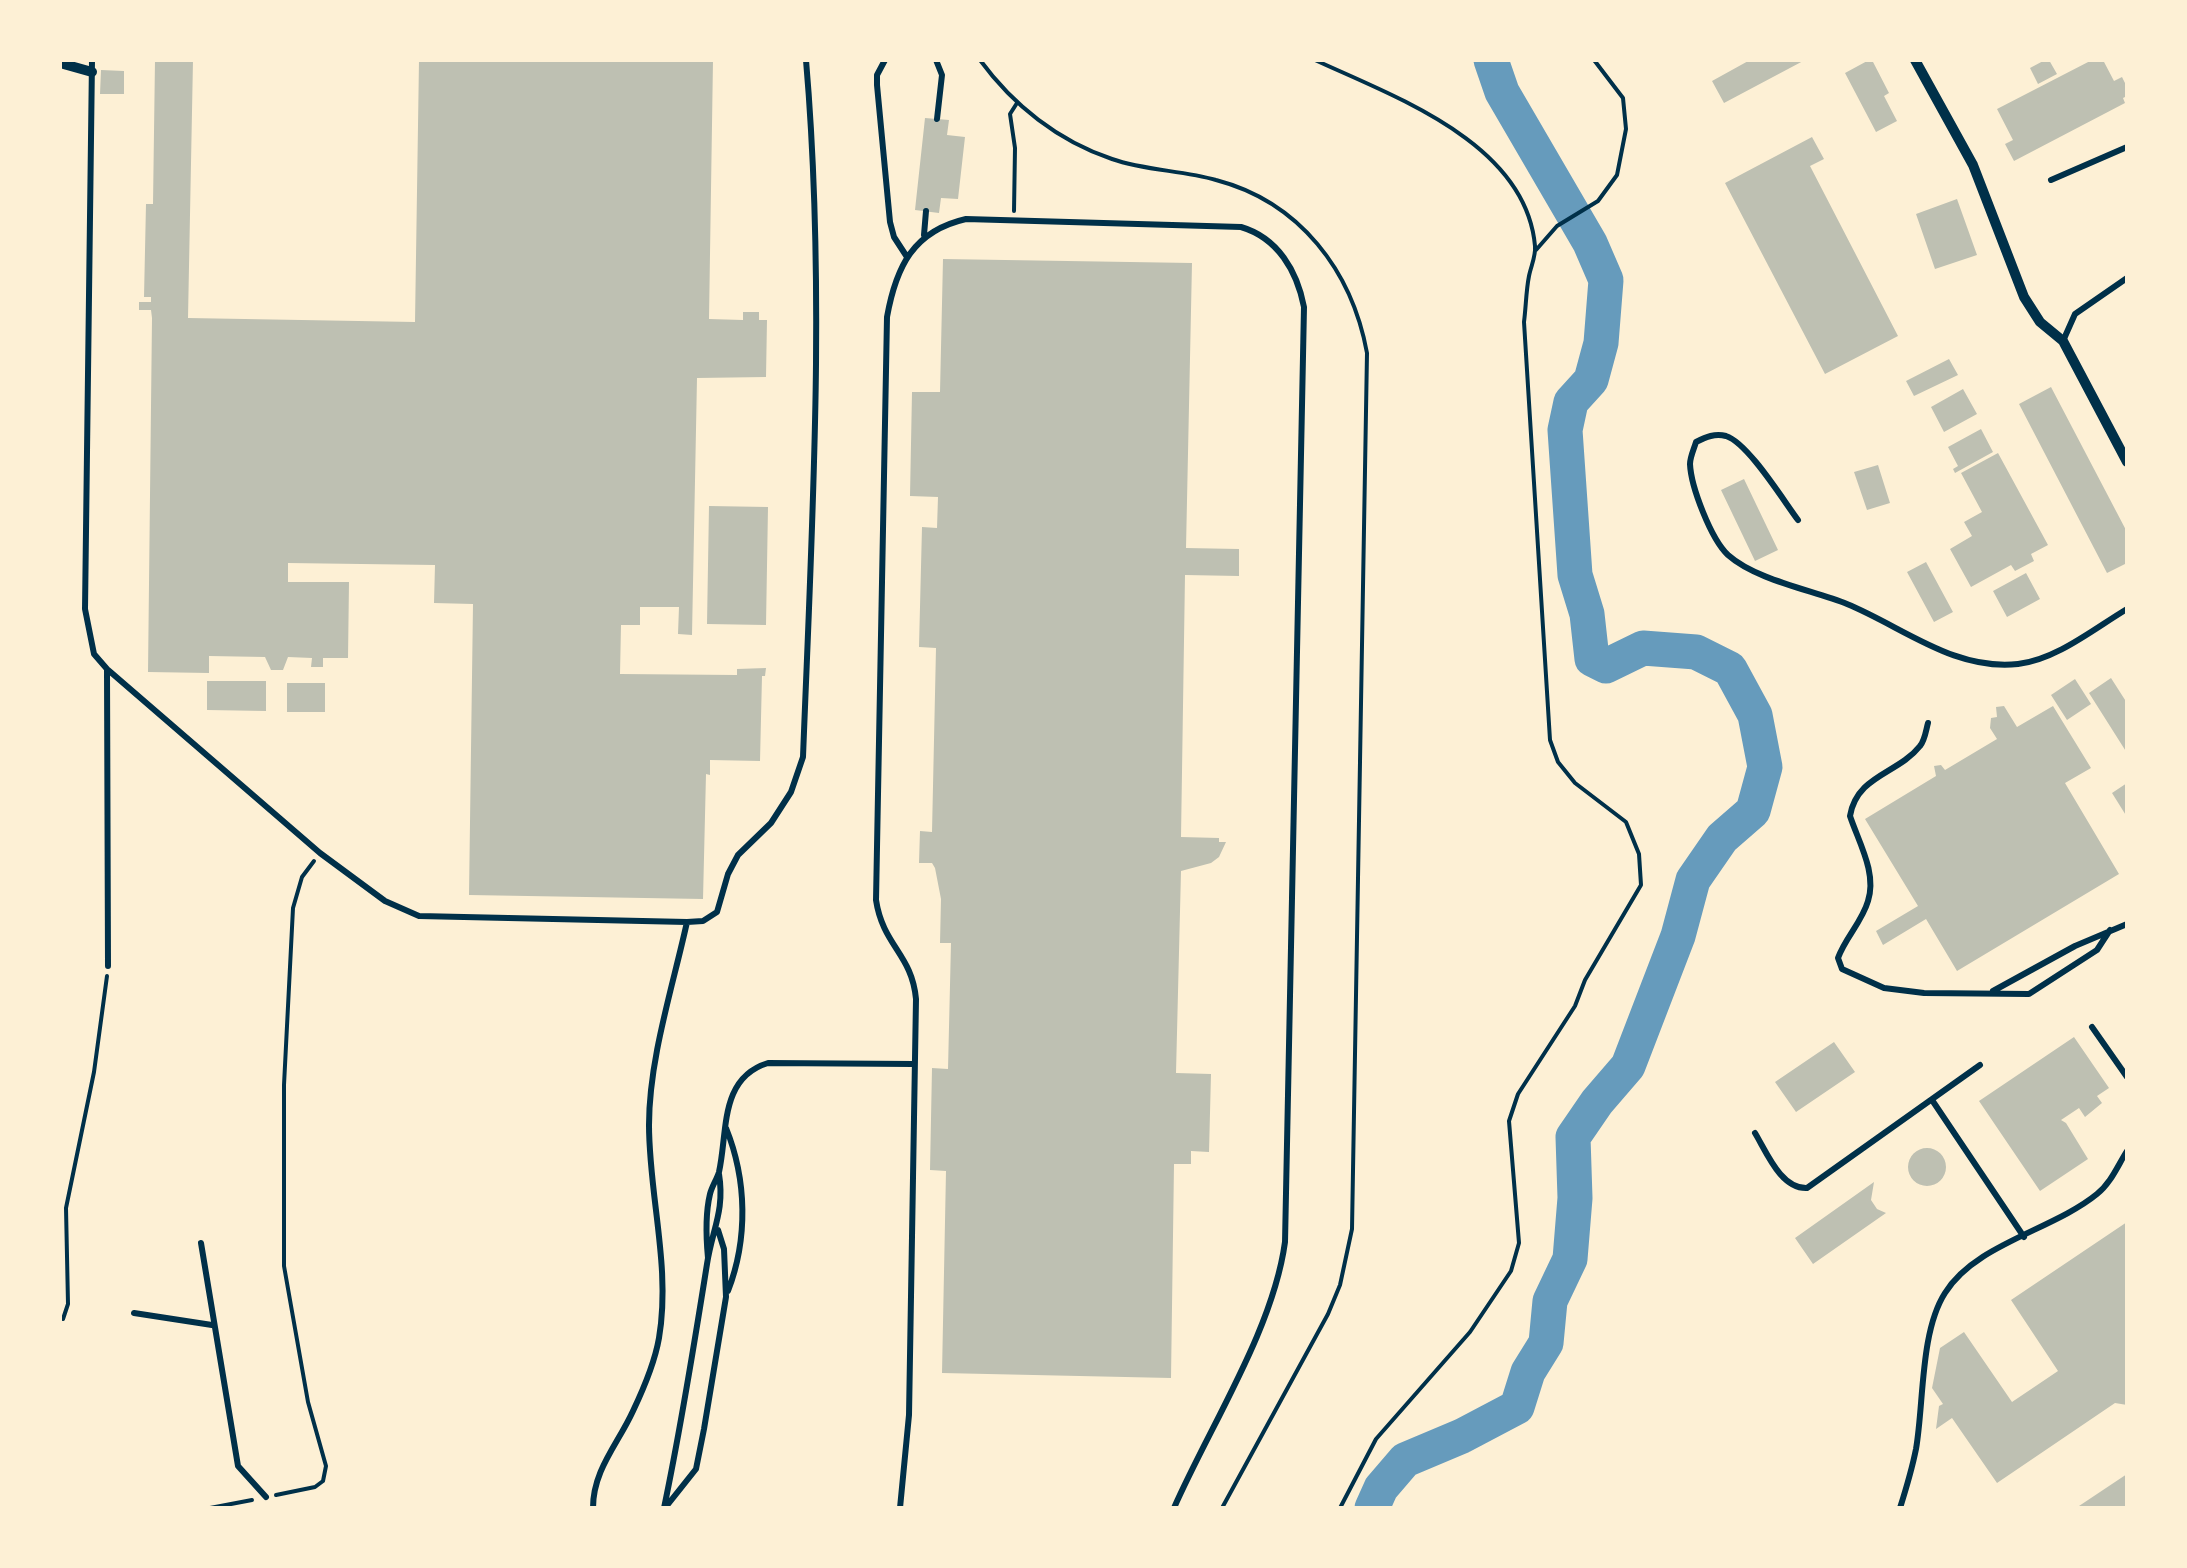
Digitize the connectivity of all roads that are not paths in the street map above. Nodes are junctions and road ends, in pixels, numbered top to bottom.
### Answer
1 (806, 60) edge
2 (886, 60) edge
3 (936, 60) edge
4 (1915, 60) edge
5 (60, 63) edge
6 (92, 66) edge
7 (937, 119) dead end
8 (2127, 146) edge
9 (2050, 180) dead end
10 (926, 212) dead end
11 (924, 236) junction
12 (907, 258) junction
13 (2125, 283) edge
14 (2063, 340) junction
15 (2127, 462) edge
16 (1798, 520) dead end
17 (2127, 609) edge
18 (107, 669) junction
19 (1928, 723) dead end
20 (687, 922) junction
21 (2127, 924) edge
22 (2110, 930) junction
23 (108, 966) road end
24 (1992, 991) junction
25 (2092, 1027) dead end
26 (913, 1064) junction
27 (1980, 1065) dead end
28 (2127, 1077) edge
29 (1932, 1100) junction
30 (724, 1123) junction
31 (1754, 1133) dead end
32 (2127, 1150) edge
33 (718, 1173) junction
34 (718, 1228) junction
35 (2024, 1237) junction
36 (201, 1243) dead end
37 (708, 1258) junction
38 (726, 1297) junction
39 (134, 1314) dead end
40 (212, 1325) junction
41 (266, 1497) road end
42 (593, 1508) edge
43 (665, 1508) edge
44 (900, 1508) edge
45 (1174, 1508) edge
46 (1900, 1508) edge

1 - 20 lane
2 - 12 lane
3 - 7 lane
4 - 14 street
5 - 6 street
6 - 18 lane
8 - 9 lane
10 - 11 lane
11 - 12 lane
11 - 45 lane
12 - 26 lane
13 - 14 lane
14 - 15 street
16 - 17 lane
18 - 20 lane
18 - 23 lane
19 - 24 lane
20 - 42 lane
21 - 22 lane
22 - 24 lane
22 - 24 lane
25 - 28 lane
26 - 30 lane
26 - 44 lane
27 - 29 lane
29 - 31 lane
29 - 35 lane
30 - 33 lane
30 - 38 lane
32 - 35 lane
33 - 34 lane
33 - 37 lane
34 - 37 lane
34 - 38 lane
35 - 46 lane
36 - 40 lane
37 - 43 lane
38 - 43 lane
39 - 40 lane
40 - 41 lane

